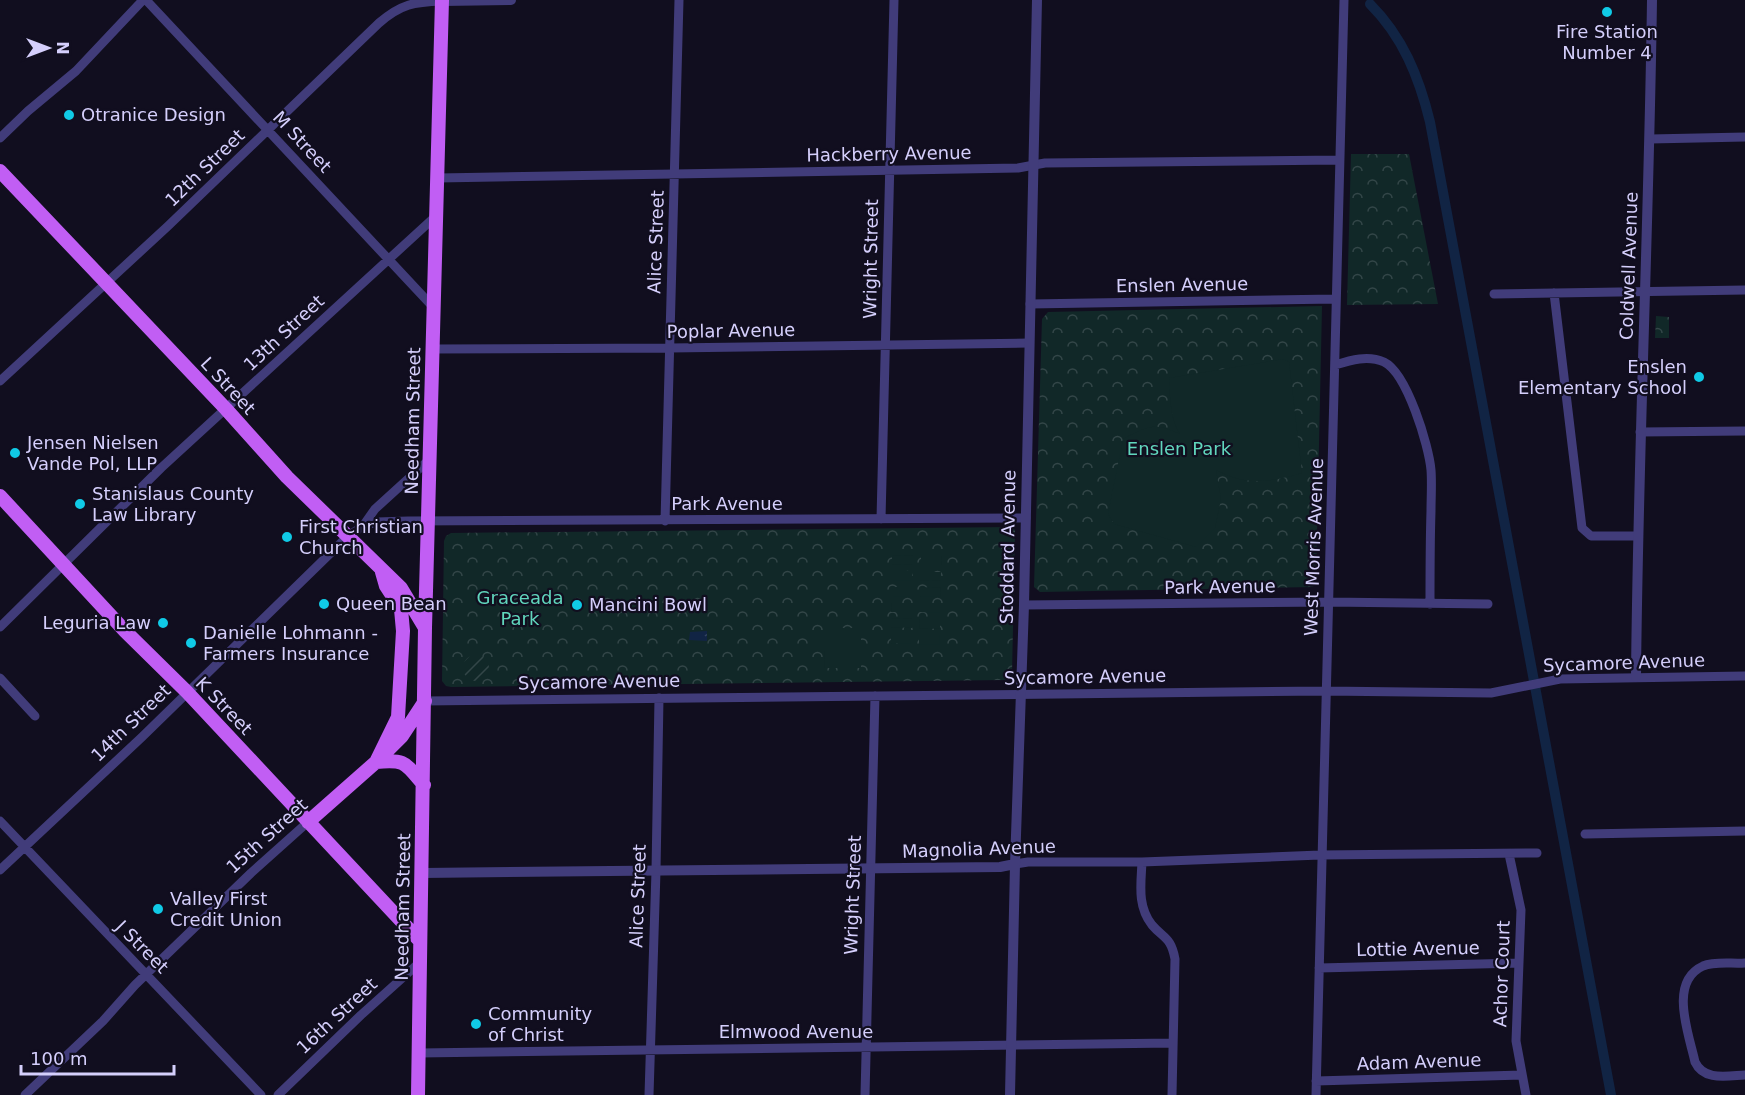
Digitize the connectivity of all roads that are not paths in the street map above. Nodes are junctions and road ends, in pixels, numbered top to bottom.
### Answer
1 (144, 0) edge
2 (442, 0) edge
3 (511, 0) edge
4 (679, 0) edge
5 (894, 0) edge
6 (1036, 0) edge
7 (1344, 0) edge
8 (1652, 0) edge
9 (269, 130) junction
10 (1745, 137) edge
11 (0, 138) edge
12 (1650, 139) junction
13 (1339, 160) junction
14 (1033, 165) junction
15 (890, 170) junction
16 (0, 171) edge
17 (674, 174) junction
18 (438, 178) junction
19 (437, 215) junction
20 (390, 259) junction
21 (106, 282) junction
22 (1745, 290) edge
23 (1646, 291) junction
24 (1554, 293) junction
25 (1494, 294) dead end
26 (1335, 299) junction
27 (1030, 304) junction
28 (434, 308) junction
29 (1029, 343) junction
30 (885, 345) junction
31 (670, 348) junction
32 (433, 349) junction
33 (1335, 366) junction
34 (0, 381) edge
35 (225, 409) junction
36 (1745, 431) edge
37 (1640, 432) junction
38 (430, 458) junction
39 (0, 496) edge
40 (1026, 518) junction
41 (881, 519) junction
42 (665, 521) junction
43 (429, 522) junction
44 (363, 526) junction
45 (1638, 536) junction
46 (347, 537) junction
47 (64, 564) junction
48 (381, 569) junction
49 (1329, 602) junction
50 (1430, 603) junction
51 (1488, 604) dead end
52 (1024, 605) junction
53 (0, 627) edge
54 (425, 628) junction
55 (1636, 676) junction
56 (1745, 676) edge
57 (0, 678) edge
58 (1326, 691) junction
59 (187, 692) junction
60 (1020, 694) junction
61 (875, 696) junction
62 (659, 698) junction
63 (425, 701) junction
64 (35, 716) dead end
65 (376, 762) junction
66 (424, 785) junction
67 (0, 821) edge
68 (308, 822) junction
69 (1745, 831) edge
70 (1585, 834) dead end
71 (25, 848) junction
72 (1537, 853) dead end
73 (1509, 854) junction
74 (1320, 855) junction
75 (1142, 862) junction
76 (1015, 864) junction
77 (870, 869) junction
78 (0, 870) edge
79 (656, 871) junction
80 (422, 873) junction
81 (420, 941) junction
82 (420, 963) junction
83 (1518, 963) junction
84 (1745, 963) edge
85 (1319, 968) junction
86 (146, 974) junction
87 (1173, 1043) junction
88 (1011, 1045) junction
89 (866, 1048) junction
90 (650, 1049) junction
91 (420, 1053) junction
92 (1522, 1075) junction
93 (1745, 1075) edge
94 (1316, 1081) junction
95 (25, 1095) edge
96 (261, 1095) edge
97 (278, 1095) edge
98 (418, 1095) edge
99 (649, 1095) edge
100 (865, 1095) edge
101 (1010, 1095) edge
102 (1172, 1095) edge
103 (1316, 1095) edge
104 (1526, 1095) edge

1 - 9 street, M Street
1 - 11 street
2 - 3 street
2 - 9 street, 12th Street
2 - 18 main road, Needham Street
4 - 17 street, Alice Street
5 - 15 street, Wright Street
6 - 14 street, Stoddard Avenue
7 - 13 street, West Morris Avenue
8 - 12 street, Coldwell Avenue
9 - 20 street, M Street
9 - 21 street, 12th Street
10 - 12 street
12 - 23 street, Coldwell Avenue
13 - 14 street, Hackberry Avenue
13 - 26 street, West Morris Avenue
14 - 15 street, Hackberry Avenue
14 - 27 street, Stoddard Avenue
15 - 17 street, Hackberry Avenue
15 - 30 street, Wright Street
16 - 21 main road, L Street
17 - 18 street, Hackberry Avenue
17 - 31 street, Alice Street
18 - 19 main road, Needham Street
19 - 20 street, 13th Street
19 - 28 main road, Needham Street
20 - 28 street, M Street
20 - 35 street, 13th Street
21 - 34 street, 12th Street
21 - 35 main road, L Street
22 - 23 street
23 - 24 street
23 - 37 street, Coldwell Avenue
24 - 25 street
24 - 45 street
26 - 27 street, Enslen Avenue
26 - 33 street, West Morris Avenue
27 - 29 street, Stoddard Avenue
28 - 32 main road, Needham Street
29 - 30 street, Poplar Avenue
29 - 40 street, Stoddard Avenue
30 - 31 street, Poplar Avenue
30 - 41 street, Wright Street
31 - 32 street, Poplar Avenue
31 - 42 street, Alice Street
32 - 38 main road, Needham Street
33 - 49 street, West Morris Avenue
33 - 50 street
35 - 46 main road, L Street
35 - 47 street, 13th Street
36 - 37 street
37 - 45 street, Coldwell Avenue
38 - 43 main road, Needham Street
38 - 44 street, 14th Street
39 - 47 main road, K Street
40 - 41 street, Park Avenue
40 - 52 street, Stoddard Avenue
41 - 42 street, Park Avenue
42 - 43 street, Park Avenue
43 - 44 street, 14th Street
43 - 54 main road, Needham Street
44 - 46 street, 14th Street
45 - 55 street, Coldwell Avenue
46 - 48 main road, L Street
46 - 59 street, 14th Street
47 - 53 street, 13th Street
47 - 59 main road, K Street
48 - 54 main road, L Street
48 - 65 main road
49 - 50 street, Park Avenue
49 - 52 street, Park Avenue
49 - 58 street, West Morris Avenue
50 - 51 street, Park Avenue
52 - 60 street, Stoddard Avenue
54 - 63 main road, Needham Street
55 - 56 street, Sycamore Avenue
55 - 58 street, Sycamore Avenue
57 - 64 street
58 - 60 street, Sycamore Avenue
58 - 74 street, West Morris Avenue
59 - 68 main road, K Street
59 - 71 street, 14th Street
60 - 61 street, Sycamore Avenue
60 - 76 street, Stoddard Avenue
61 - 62 street, Sycamore Avenue
61 - 77 street, Wright Street
62 - 63 street, Sycamore Avenue
62 - 79 street, Alice Street
63 - 65 main road, 15th Street
63 - 66 main road, Needham Street
65 - 66 main road
65 - 68 main road, 15th Street
66 - 80 main road, Needham Street
67 - 71 street, J Street
68 - 81 main road, K Street
68 - 86 street, 15th Street
69 - 70 street
71 - 78 street, 14th Street
71 - 86 street, J Street
72 - 73 street, Magnolia Avenue
73 - 74 street, Magnolia Avenue
73 - 83 street, Achor Court
74 - 75 street, Magnolia Avenue
74 - 85 street, West Morris Avenue
75 - 76 street, Magnolia Avenue
75 - 87 street
76 - 77 street, Magnolia Avenue
76 - 88 street, Stoddard Avenue
77 - 79 street, Magnolia Avenue
77 - 89 street, Wright Street
79 - 80 street, Magnolia Avenue
79 - 90 street, Alice Street
80 - 81 main road, Needham Street
81 - 82 main road, Needham Street
82 - 91 main road, Needham Street
82 - 97 street, 16th Street
83 - 85 street, Lottie Avenue
83 - 92 street, Achor Court
84 - 93 street
85 - 94 street, West Morris Avenue
86 - 95 street, 15th Street
86 - 96 street, J Street
87 - 88 street, Elmwood Avenue
87 - 102 street
88 - 89 street, Elmwood Avenue
88 - 101 street, Stoddard Avenue
89 - 90 street, Elmwood Avenue
89 - 100 street, Wright Street
90 - 91 street, Elmwood Avenue
90 - 99 street, Alice Street
91 - 98 main road, Needham Street
92 - 94 street, Adam Avenue
92 - 104 street, Achor Court
94 - 103 street, West Morris Avenue

